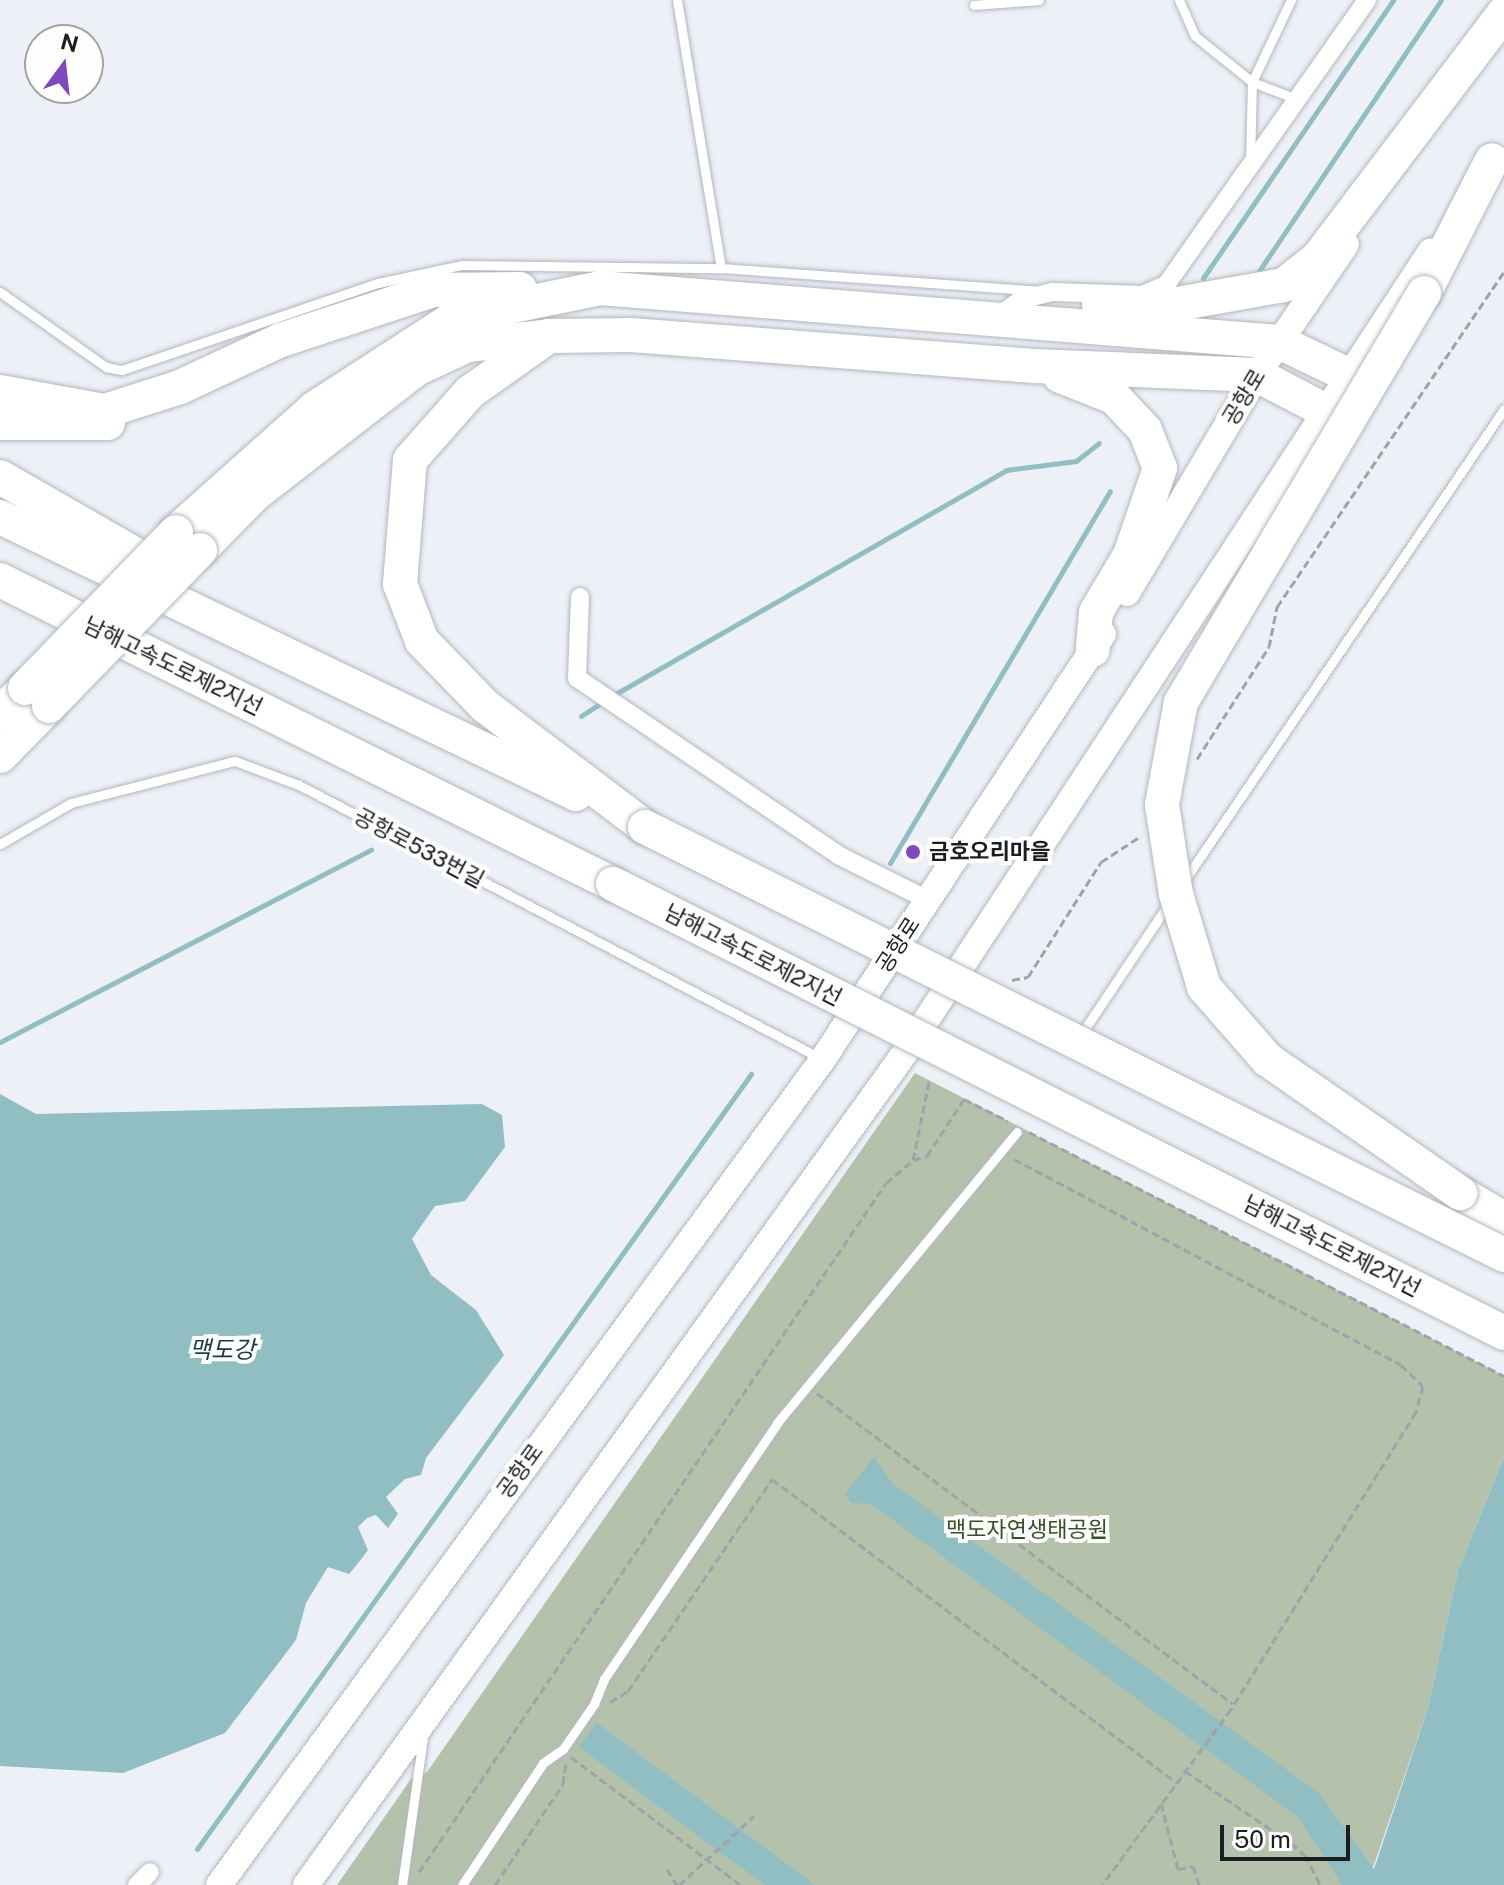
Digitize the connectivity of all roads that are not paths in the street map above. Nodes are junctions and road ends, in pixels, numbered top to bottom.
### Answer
1 (677, 0) edge
2 (1039, 0) edge
3 (1179, 0) edge
4 (1291, 0) edge
5 (1367, 0) edge
6 (974, 5) dead end
7 (1504, 13) edge
8 (1252, 82) junction
9 (1294, 98) junction
10 (1498, 151) edge
11 (1250, 163) junction
12 (721, 268) junction
13 (600, 288) junction
14 (433, 290) junction
15 (0, 292) edge
16 (1053, 292) junction
17 (1003, 318) junction
18 (549, 336) junction
19 (1279, 342) junction
20 (1034, 366) junction
21 (1257, 375) junction
22 (1348, 375) junction
23 (0, 392) edge
24 (1504, 409) edge
25 (1326, 411) junction
26 (0, 423) edge
27 (0, 477) edge
28 (0, 517) edge
29 (188, 541) junction
30 (3, 582) edge
31 (580, 597) dead end
32 (1093, 650) junction
33 (37, 697) junction
34 (377, 699) junction
35 (0, 714) edge
36 (0, 756) edge
37 (645, 827) junction
38 (0, 844) edge
39 (928, 900) junction
40 (1082, 1033) dead end
41 (823, 1059) junction
42 (1017, 1132) dead end
43 (1504, 1219) edge
44 (1504, 1255) edge
45 (1504, 1333) edge
46 (426, 1713) junction
47 (219, 1885) edge
48 (306, 1885) edge
49 (402, 1885) edge
50 (462, 1885) edge

1 - 12 lane
2 - 6 lane
3 - 8 lane
4 - 8 lane
5 - 9 street
7 - 17 highway
7 - 19 main road, 공항로
8 - 9 lane
8 - 11 lane
9 - 11 street
10 - 22 main road
10 - 43 highway, bridge
11 - 16 street
12 - 15 lane
12 - 16 lane
13 - 14 highway
13 - 17 highway
13 - 29 highway
14 - 23 highway
14 - 26 highway
16 - 17 street
17 - 19 highway
18 - 20 highway
18 - 29 highway
18 - 37 highway
19 - 21 main road, 공항로
19 - 22 highway
20 - 21 highway
20 - 32 highway
21 - 25 highway
21 - 32 main road, 공항로
22 - 25 main road
24 - 40 lane
25 - 46 main road
27 - 34 highway
28 - 34 highway
29 - 33 highway, bridge
30 - 45 highway, 남해고속도로제2지선, bridge
31 - 39 street
32 - 39 main road, 공항로
33 - 35 highway
33 - 36 highway
34 - 37 highway
37 - 44 highway, bridge
38 - 41 lane, 공항로533번길
39 - 41 main road, 공항로
41 - 47 main road, 공항로
42 - 50 lane
46 - 48 main road
46 - 49 lane

